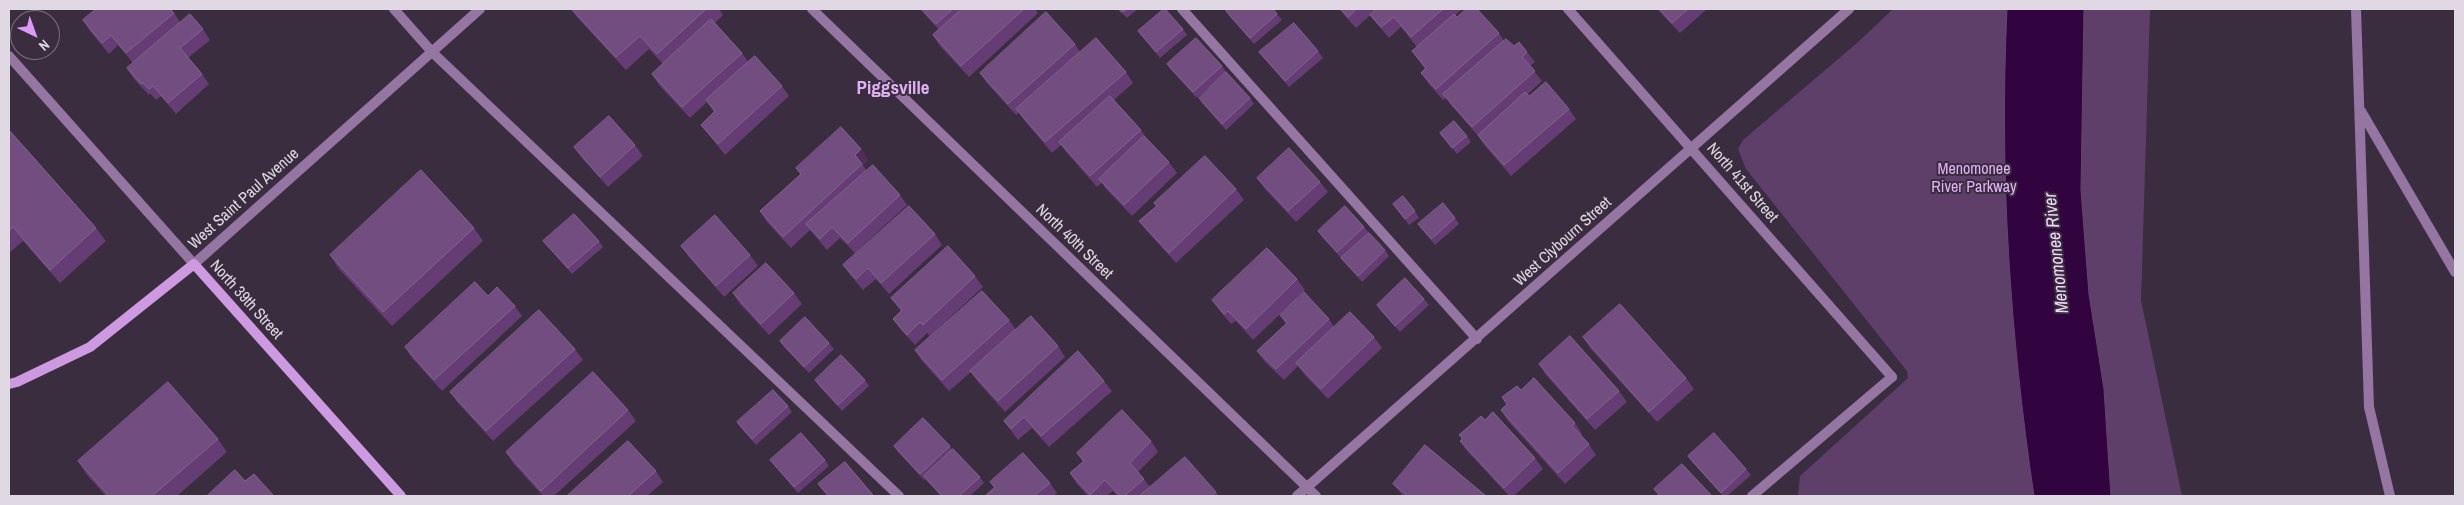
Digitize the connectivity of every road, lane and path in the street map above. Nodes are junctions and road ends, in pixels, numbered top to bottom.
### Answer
1 (394, 9) edge
2 (480, 9) edge
3 (812, 9) edge
4 (1182, 9) edge
5 (1568, 9) edge
6 (1849, 9) edge
7 (2356, 9) edge
8 (432, 52) junction
9 (9, 56) edge
10 (2360, 109) junction
11 (1691, 148) junction
12 (194, 264) junction
13 (2455, 272) edge
14 (1477, 339) junction
15 (9, 384) edge
16 (1306, 488) junction
17 (1757, 495) edge
18 (401, 496) edge
19 (899, 496) edge
20 (1297, 496) edge
21 (1316, 496) edge
22 (2390, 496) edge

1 - 8 street
2 - 8 street, West Saint Paul Avenue
3 - 16 street, North 40th Street
4 - 14 street
5 - 11 street, North 41st Street
6 - 11 street, West Clybourn Street
7 - 10 street
8 - 12 street, West Saint Paul Avenue
8 - 19 street
9 - 12 street, North 39th Street
10 - 13 street
10 - 22 street
11 - 14 street, West Clybourn Street
11 - 17 street, North 41st Street
12 - 15 street, West Saint Paul Avenue
12 - 18 street, North 39th Street
14 - 16 street, West Clybourn Street
16 - 20 street, West Clybourn Street
16 - 21 street, North 40th Street

